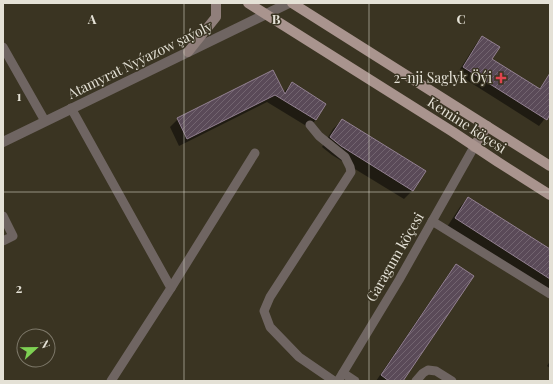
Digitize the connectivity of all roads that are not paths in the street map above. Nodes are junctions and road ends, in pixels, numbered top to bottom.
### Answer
1 (216, 3) edge
2 (248, 3) edge
3 (291, 3) edge
4 (266, 15) junction
5 (3, 47) edge
6 (188, 52) junction
7 (71, 108) junction
8 (44, 121) junction
9 (310, 125) dead end
10 (487, 126) junction
11 (3, 142) edge
12 (474, 147) junction
13 (255, 153) dead end
14 (550, 166) edge
15 (550, 195) edge
16 (3, 216) edge
17 (432, 221) junction
18 (3, 241) edge
19 (171, 288) junction
20 (550, 294) edge
21 (341, 377) edge
22 (111, 381) edge
23 (334, 381) edge
24 (355, 381) edge
25 (416, 381) edge
26 (452, 381) edge

1 - 6 main road
2 - 4 main road, Kemine köçesi
3 - 4 street, Atamyrat Nyýazow şaýoly
3 - 10 main road, Kemine köçesi
4 - 6 street, Atamyrat Nyýazow şaýoly
4 - 12 main road, Kemine köçesi
5 - 8 street
6 - 7 street, Atamyrat Nyýazow şaýoly
7 - 8 street, Atamyrat Nyýazow şaýoly
7 - 19 street
8 - 11 street, Atamyrat Nyýazow şaýoly
9 - 23 street
10 - 12 main road
10 - 14 main road, Kemine köçesi
12 - 15 main road, Kemine köçesi
12 - 17 street, Garagum köçesi
13 - 19 street
16 - 18 street
17 - 20 street
17 - 21 street, Garagum köçesi
19 - 22 street
21 - 24 street
25 - 26 street

